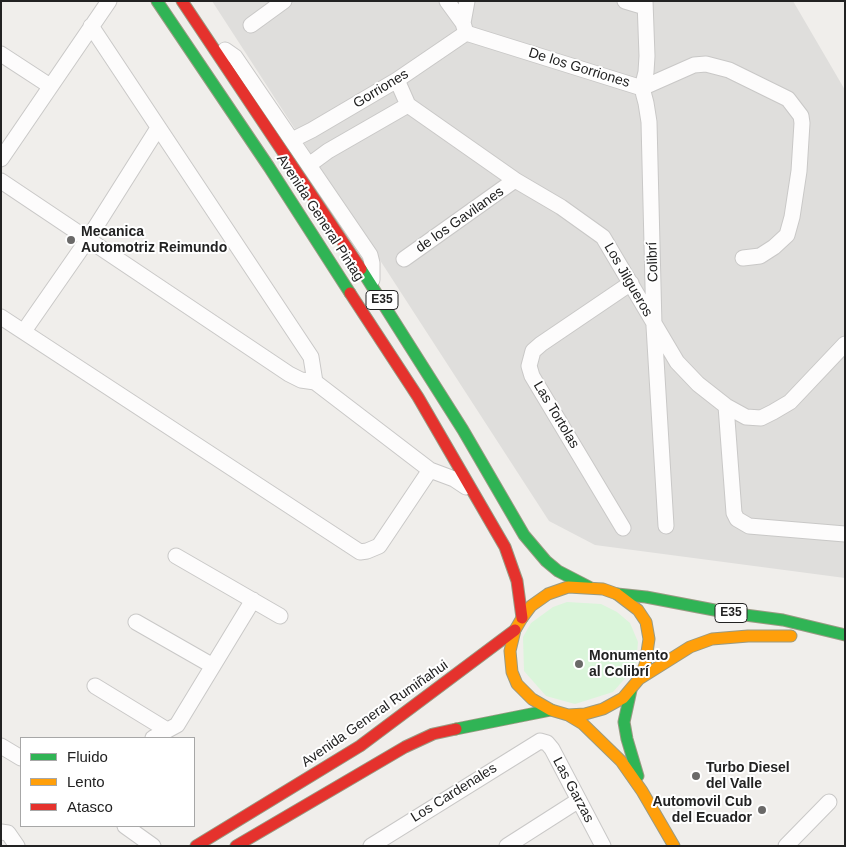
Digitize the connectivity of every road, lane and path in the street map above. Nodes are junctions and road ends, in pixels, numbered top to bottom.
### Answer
1 (108, 1) edge
2 (158, 1) edge
3 (182, 1) edge
4 (284, 1) edge
5 (447, 1) edge
6 (466, 1) edge
7 (625, 1) edge
8 (645, 4) edge
9 (251, 25) dead end
10 (91, 26) junction
11 (465, 28) junction
12 (208, 41) junction
13 (1, 54) edge
14 (397, 80) junction
15 (50, 86) junction
16 (642, 88) junction
17 (408, 104) junction
18 (158, 128) junction
19 (292, 140) junction
20 (1, 159) edge
21 (309, 165) junction
22 (516, 180) junction
23 (1, 181) edge
24 (88, 238) junction
25 (743, 258) dead end
26 (404, 259) dead end
27 (631, 283) junction
28 (372, 286) junction
29 (1, 317) edge
30 (654, 326) junction
31 (24, 332) junction
32 (845, 344) edge
33 (315, 382) junction
34 (726, 406) junction
35 (430, 470) junction
36 (475, 497) junction
37 (666, 526) dead end
38 (623, 528) dead end
39 (845, 534) edge
40 (176, 556) dead end
41 (589, 587) junction
42 (617, 594) junction
43 (253, 600) junction
44 (280, 616) dead end
45 (522, 618) junction
46 (136, 622) dead end
47 (515, 630) junction
48 (845, 635) edge
49 (213, 666) junction
50 (639, 680) junction
51 (95, 686) dead end
52 (631, 690) junction
53 (551, 710) junction
54 (568, 715) junction
55 (167, 730) junction
56 (155, 737) edge
57 (538, 741) joint
58 (1, 746) edge
59 (20, 757) edge
60 (642, 791) junction
61 (579, 800) junction
62 (829, 802) dead end
63 (126, 827) edge
64 (1, 832) edge
65 (17, 846) edge
66 (153, 846) edge
67 (196, 846) edge
68 (236, 846) edge
69 (371, 846) edge
70 (507, 846) edge
71 (602, 846) edge
72 (674, 846) edge
73 (786, 846) edge

1 - 10 street
2 - 36 main road, Avenida General Pintag / E35
3 - 12 main road, Avenida General Pintag / E35
4 - 9 street
5 - 11 street
6 - 11 street
7 - 8 street
8 - 16 street
10 - 15 street
10 - 18 street
11 - 14 street, Gorriones
11 - 16 street, De los Gorriones
12 - 19 street
12 - 28 main road, Avenida General Pintag / E35
13 - 15 street
14 - 17 street
14 - 19 street, Gorriones
15 - 20 street
16 - 25 street, De los Gorriones
16 - 30 street, Colibrí
17 - 21 street
17 - 22 street, Los Jilgueros
18 - 24 street
18 - 33 street
19 - 21 street
21 - 28 street
22 - 26 street, de los Gavilanes
22 - 27 street, Los Jilgueros
23 - 24 street
24 - 31 street
24 - 33 street
27 - 30 street, Los Jilgueros
27 - 38 street, Las Tortolas
28 - 41 main road, Avenida General Pintag / E35
29 - 31 street
30 - 34 street, Los Jilgueros
30 - 37 street, Colibrí
31 - 35 street
32 - 34 street, Los Jilgueros
33 - 35 street
34 - 39 street
35 - 36 street
36 - 45 main road, Avenida General Pintag / E35
40 - 43 street
41 - 42 main road, E35
41 - 45 main road, E35
42 - 48 main road, E35
42 - 50 main road, E35
43 - 44 street
43 - 49 street
45 - 47 main road, E35
46 - 49 street
47 - 53 main road, E35
47 - 67 main road, Avenida General Rumiñahui
48 - 50 main road, E35
49 - 55 street
50 - 52 main road, E35
51 - 55 street
52 - 54 main road, E35
52 - 60 main road
53 - 54 main road, E35
53 - 68 main road
54 - 60 main road
55 - 56 street
57 - 61 street, Las Garzas
57 - 69 street, Los Cardenales
58 - 59 street
60 - 72 main road
61 - 70 street
61 - 71 street, Las Garzas
62 - 73 street
63 - 66 street
64 - 65 street

